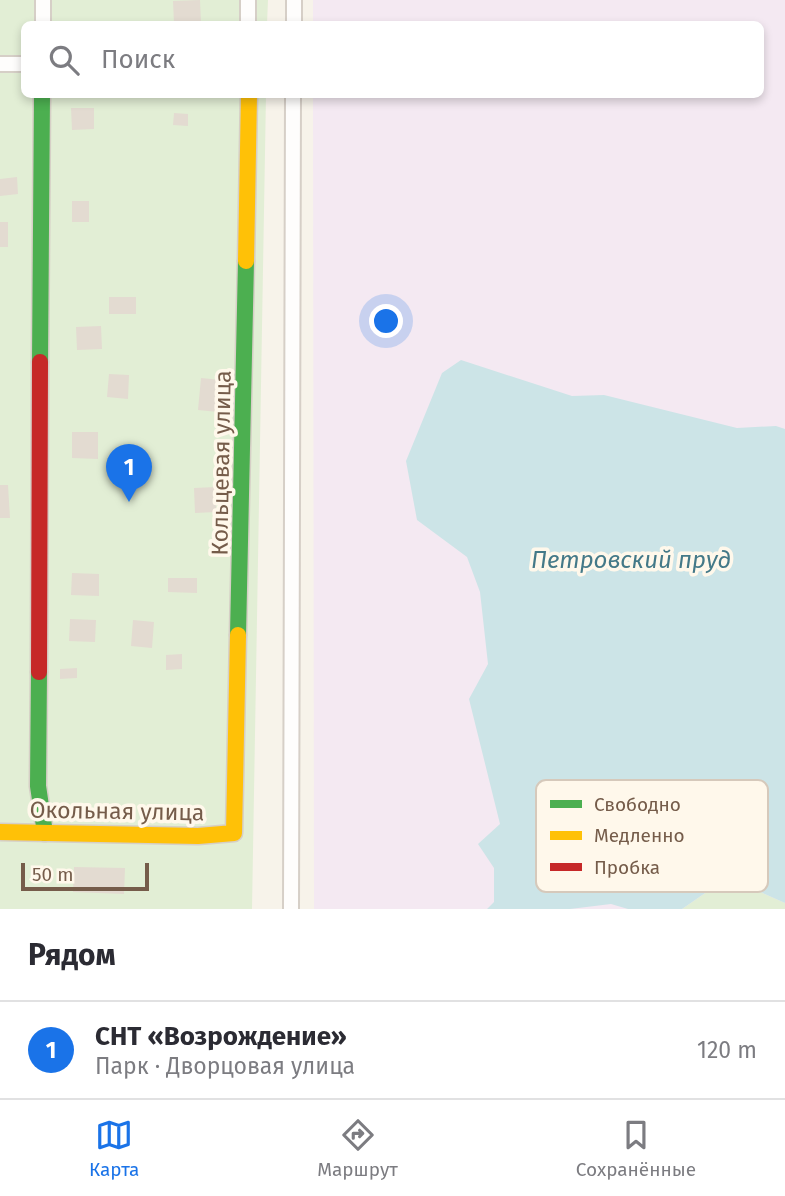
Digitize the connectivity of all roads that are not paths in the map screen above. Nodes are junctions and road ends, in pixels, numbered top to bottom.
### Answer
1 (43, 0) edge
2 (248, 0) edge
3 (294, 0) edge
4 (43, 21) edge
5 (248, 21) edge
6 (294, 21) edge
7 (0, 64) edge
8 (21, 64) edge
9 (42, 98) edge
10 (249, 98) edge
11 (293, 98) edge
12 (0, 832) edge
13 (45, 833) junction
14 (234, 833) joint
15 (291, 909) edge

1 - 4 street
2 - 5 street
3 - 6 street
7 - 8 street
9 - 13 street
10 - 14 street, Кольцевая улица
11 - 15 street
12 - 13 street, Окольная улица
13 - 14 street, Окольная улица

